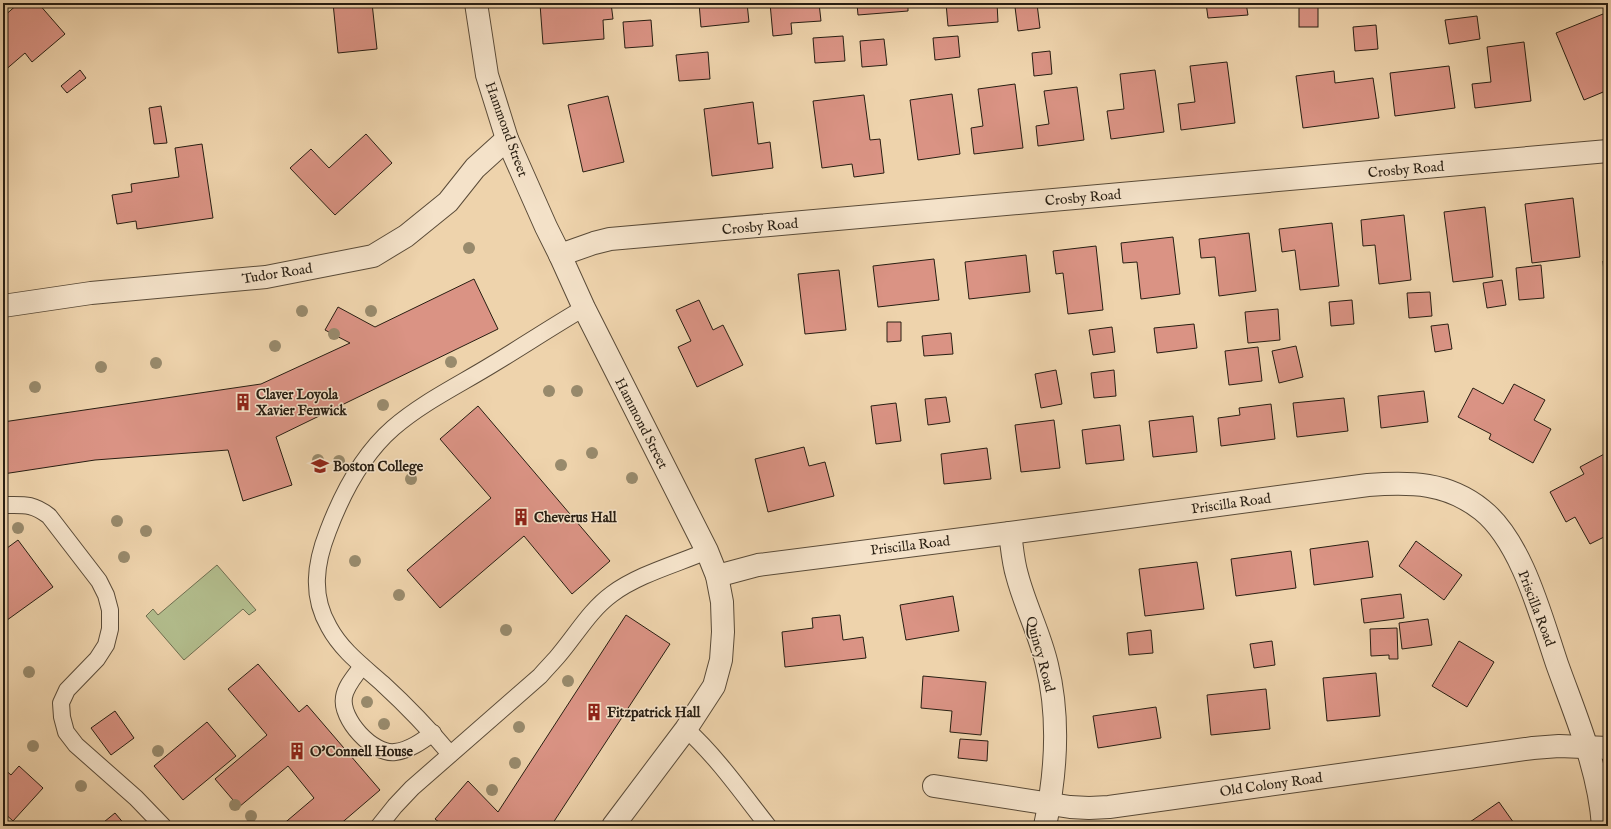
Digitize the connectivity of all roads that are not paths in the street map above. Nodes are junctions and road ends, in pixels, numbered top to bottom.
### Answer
1 (476, 3) edge
2 (508, 139) junction
3 (1608, 151) edge
4 (560, 255) junction
5 (3, 306) edge
6 (584, 308) junction
7 (3, 505) edge
8 (1010, 533) junction
9 (707, 552) junction
10 (717, 576) junction
11 (362, 666) junction
12 (686, 730) junction
13 (433, 733) junction
14 (1597, 747) edge
15 (450, 754) junction
16 (934, 786) dead end
17 (1050, 804) junction
18 (163, 826) edge
19 (380, 826) edge
20 (613, 826) edge
21 (768, 826) edge
22 (1045, 826) edge
23 (1603, 826) edge

1 - 2 street, Hammond Street
2 - 4 street, Hammond Street
2 - 5 street, Tudor Road
3 - 4 street, Crosby Road
4 - 6 street, Hammond Street
6 - 9 street, Hammond Street
6 - 11 lane
7 - 18 lane
8 - 10 street, Priscilla Road
8 - 14 street, Priscilla Road
8 - 17 street, Quincy Road
9 - 10 street, Hammond Street
9 - 15 lane
10 - 12 street, Hammond Street
11 - 13 lane
11 - 13 lane
12 - 20 street, Hammond Street
12 - 21 lane
13 - 15 lane
14 - 17 street, Old Colony Road
14 - 23 street, Priscilla Road
15 - 19 lane
16 - 17 street, Old Colony Road
17 - 22 street, Quincy Road

